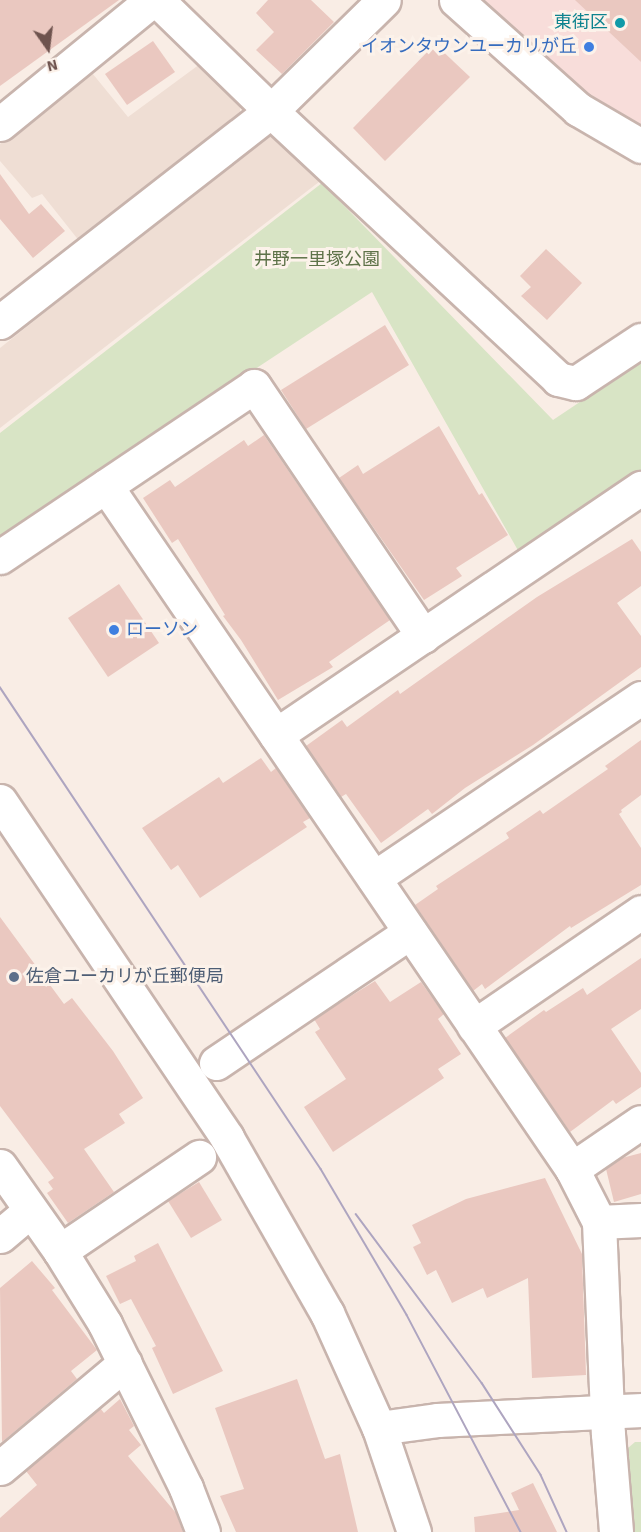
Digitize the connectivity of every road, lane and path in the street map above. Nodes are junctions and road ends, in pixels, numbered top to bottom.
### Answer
1 (152, 0) edge
2 (157, 0) edge
3 (384, 0) edge
4 (456, 0) edge
5 (271, 111) junction
6 (0, 124) edge
7 (641, 146) edge
8 (0, 322) edge
9 (641, 340) edge
10 (106, 486) junction
11 (641, 488) edge
12 (0, 557) edge
13 (423, 636) junction
14 (641, 698) edge
15 (276, 735) junction
16 (0, 801) edge
17 (374, 878) junction
18 (641, 912) edge
19 (410, 932) junction
20 (474, 1026) junction
21 (216, 1063) dead end
22 (641, 1122) edge
23 (199, 1156) dead end
24 (0, 1166) edge
25 (572, 1169) junction
26 (30, 1211) junction
27 (641, 1220) edge
28 (599, 1222) junction
29 (0, 1236) edge
30 (60, 1251) junction
31 (125, 1363) junction
32 (641, 1410) edge
33 (607, 1412) junction
34 (379, 1428) junction
35 (0, 1468) edge
36 (199, 1530) edge
37 (414, 1532) edge
38 (616, 1532) edge

1 - 6 street
2 - 5 street
3 - 5 street
4 - 7 street
5 - 8 street
5 - 9 street
10 - 12 street
10 - 13 street
10 - 15 street
11 - 13 street
13 - 15 street
14 - 17 street
15 - 17 street
16 - 34 street
17 - 19 street
18 - 20 street
19 - 20 street
19 - 21 street
20 - 25 street
22 - 25 street
23 - 30 street
24 - 26 street
25 - 28 street
26 - 29 street
26 - 30 street
27 - 28 street
28 - 33 street
30 - 31 street
31 - 35 street
31 - 36 street
32 - 33 street
33 - 34 street
33 - 38 street
34 - 37 street

